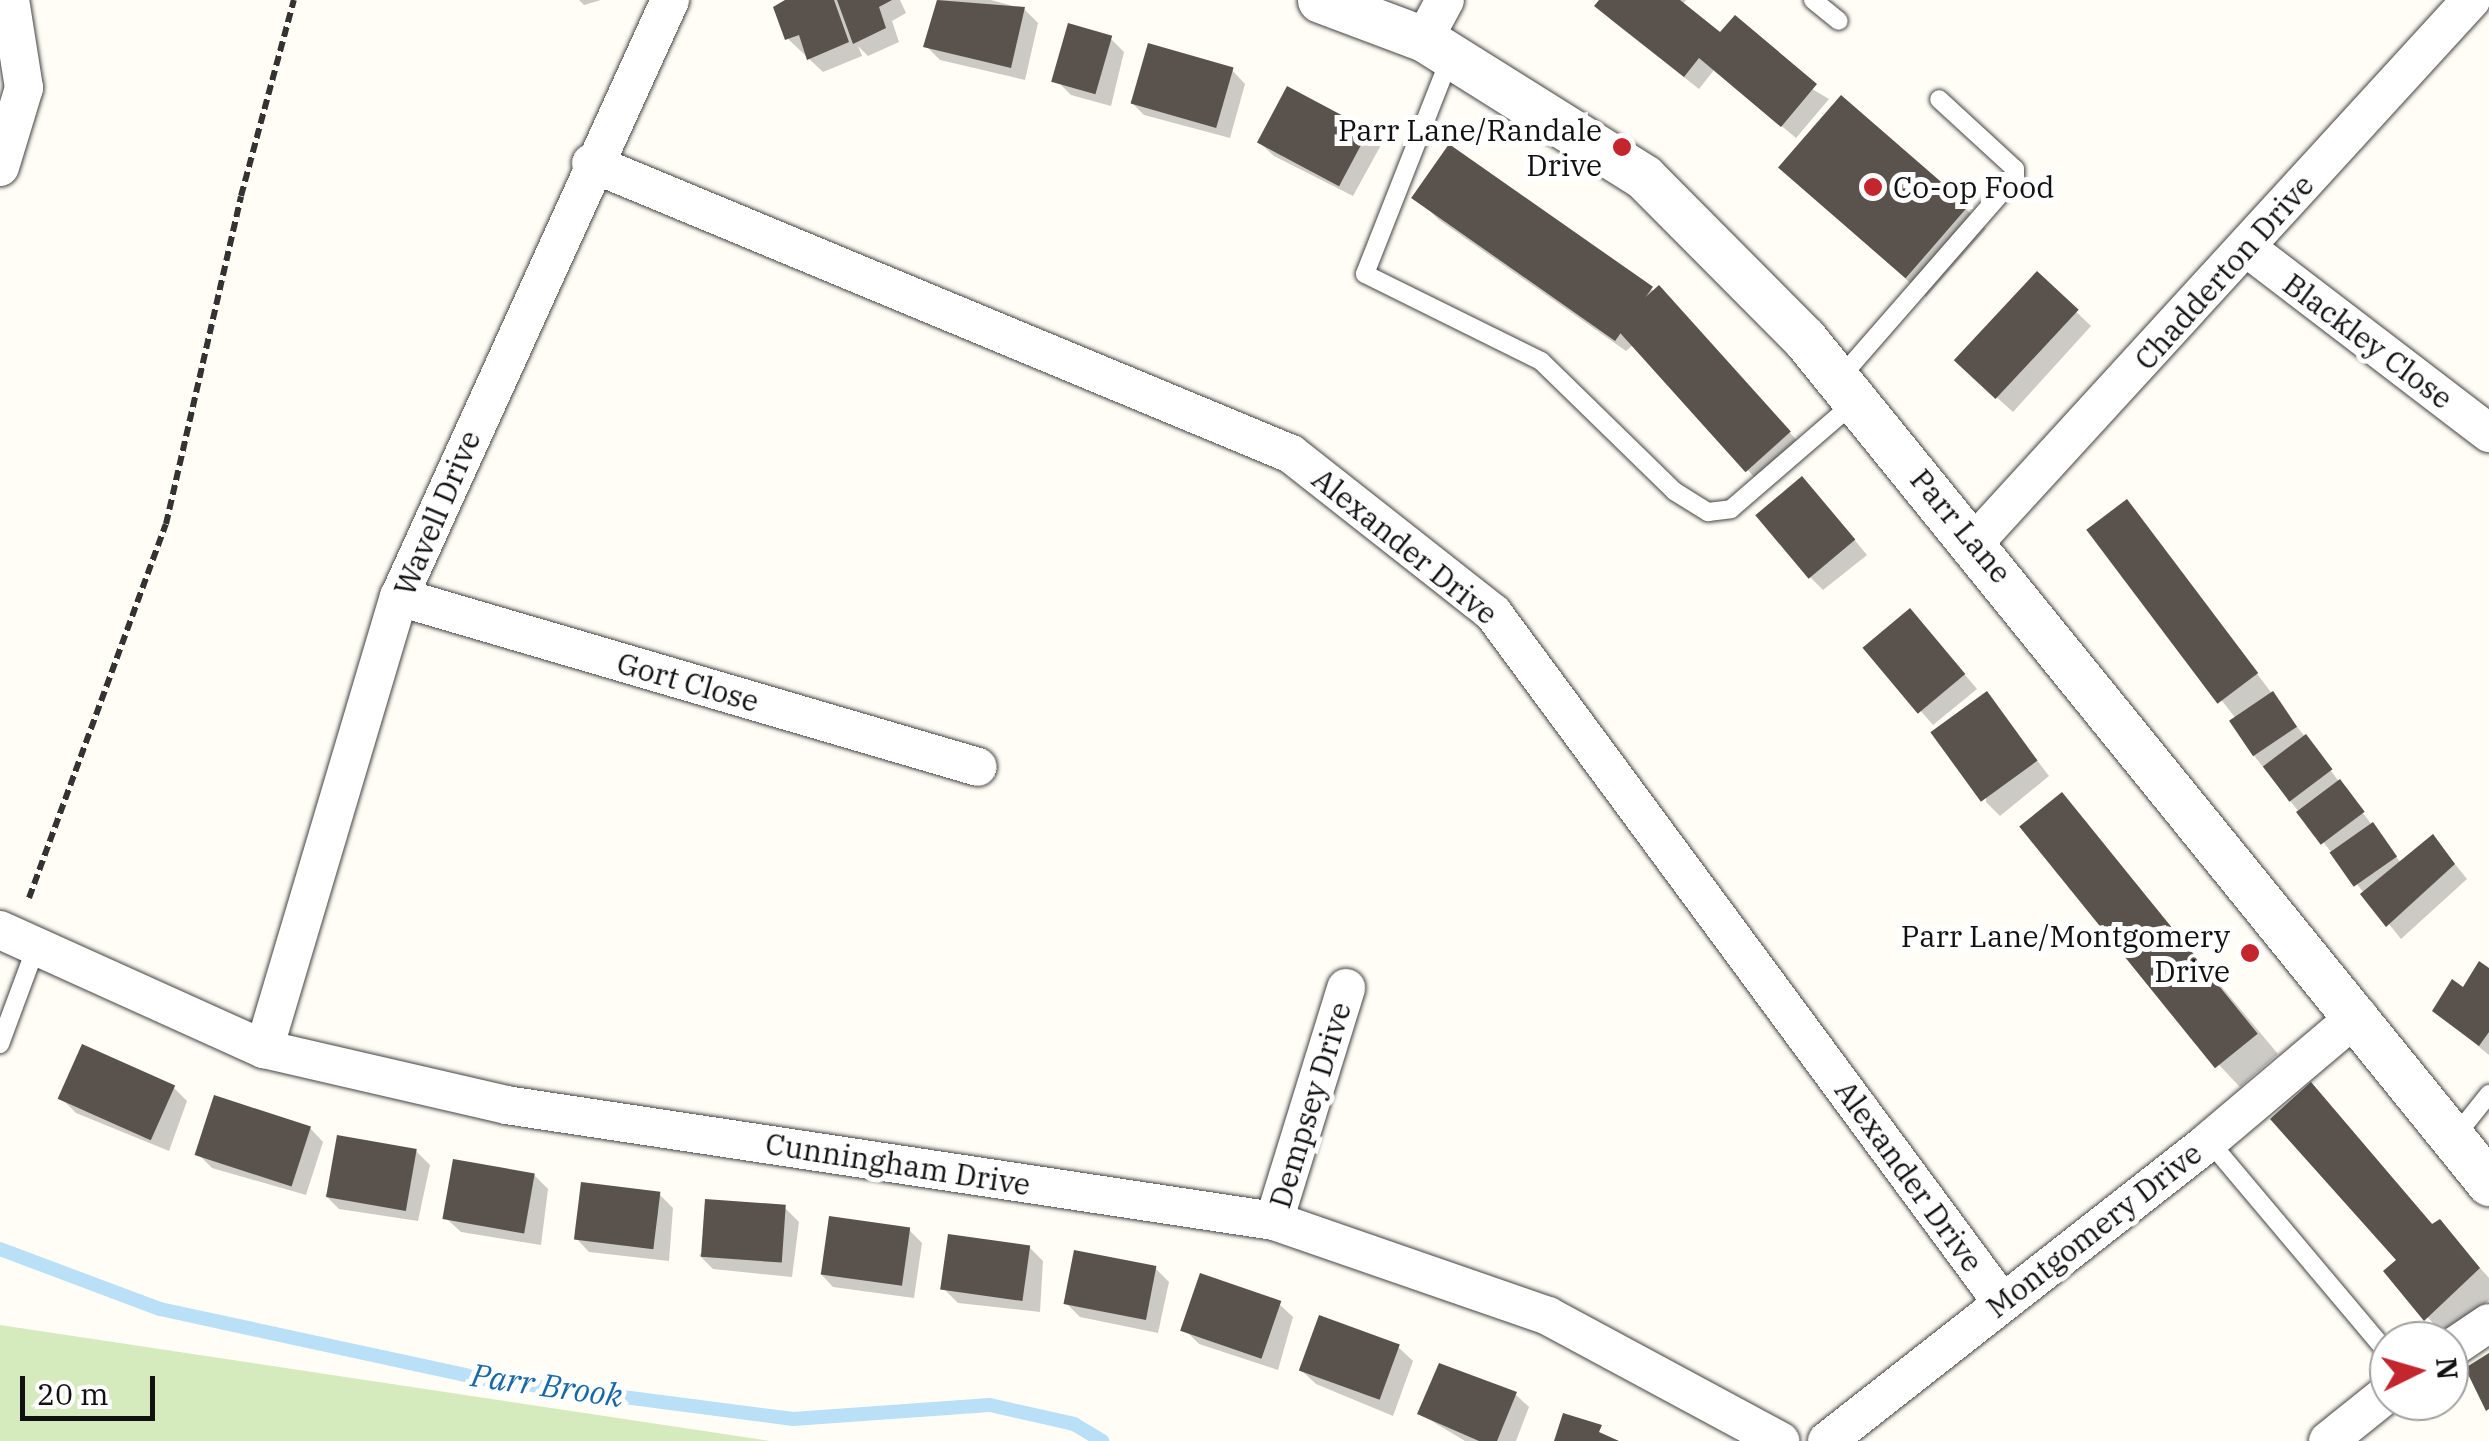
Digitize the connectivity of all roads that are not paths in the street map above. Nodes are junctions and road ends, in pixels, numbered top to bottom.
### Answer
1 (10, 0) edge
2 (670, 0) edge
3 (1320, 0) edge
4 (1813, 0) edge
5 (2471, 0) edge
6 (1839, 21) dead end
7 (1440, 32) edge
8 (1939, 99) dead end
9 (590, 163) junction
10 (0, 167) edge
11 (2246, 248) junction
12 (1848, 390) junction
13 (2489, 433) edge
14 (1975, 542) junction
15 (399, 596) junction
16 (978, 767) dead end
17 (17, 938) edge
18 (1346, 988) dead end
19 (2358, 1015) junction
20 (0, 1044) edge
21 (264, 1049) junction
22 (2489, 1094) edge
23 (2453, 1140) junction
24 (2209, 1141) junction
25 (2489, 1183) edge
26 (1274, 1222) junction
27 (2001, 1301) junction
28 (2369, 1331) edge
29 (2369, 1408) edge
30 (1780, 1441) edge
31 (1827, 1441) edge
32 (2328, 1441) edge

1 - 10 street
2 - 9 street, Wavell Drive
3 - 7 street, Parr Lane
4 - 6 lane
5 - 11 street, Chadderton Drive
7 - 12 street, Parr Lane
7 - 12 lane
8 - 12 lane
9 - 15 street, Wavell Drive
9 - 27 street, Alexander Drive
11 - 13 street, Blackley Close
11 - 14 street, Chadderton Drive
12 - 14 street, Parr Lane
14 - 19 street, Parr Lane
15 - 16 street, Gort Close
15 - 21 street, Wavell Drive
17 - 20 lane
17 - 21 street, Cunningham Drive
18 - 26 street, Dempsey Drive
19 - 23 street, Parr Lane
19 - 24 street, Montgomery Drive
21 - 26 street, Cunningham Drive
22 - 23 lane
23 - 25 street, Parr Lane
24 - 27 street, Montgomery Drive
24 - 28 lane
26 - 30 street, Cunningham Drive
27 - 31 street, Montgomery Drive
29 - 32 street

